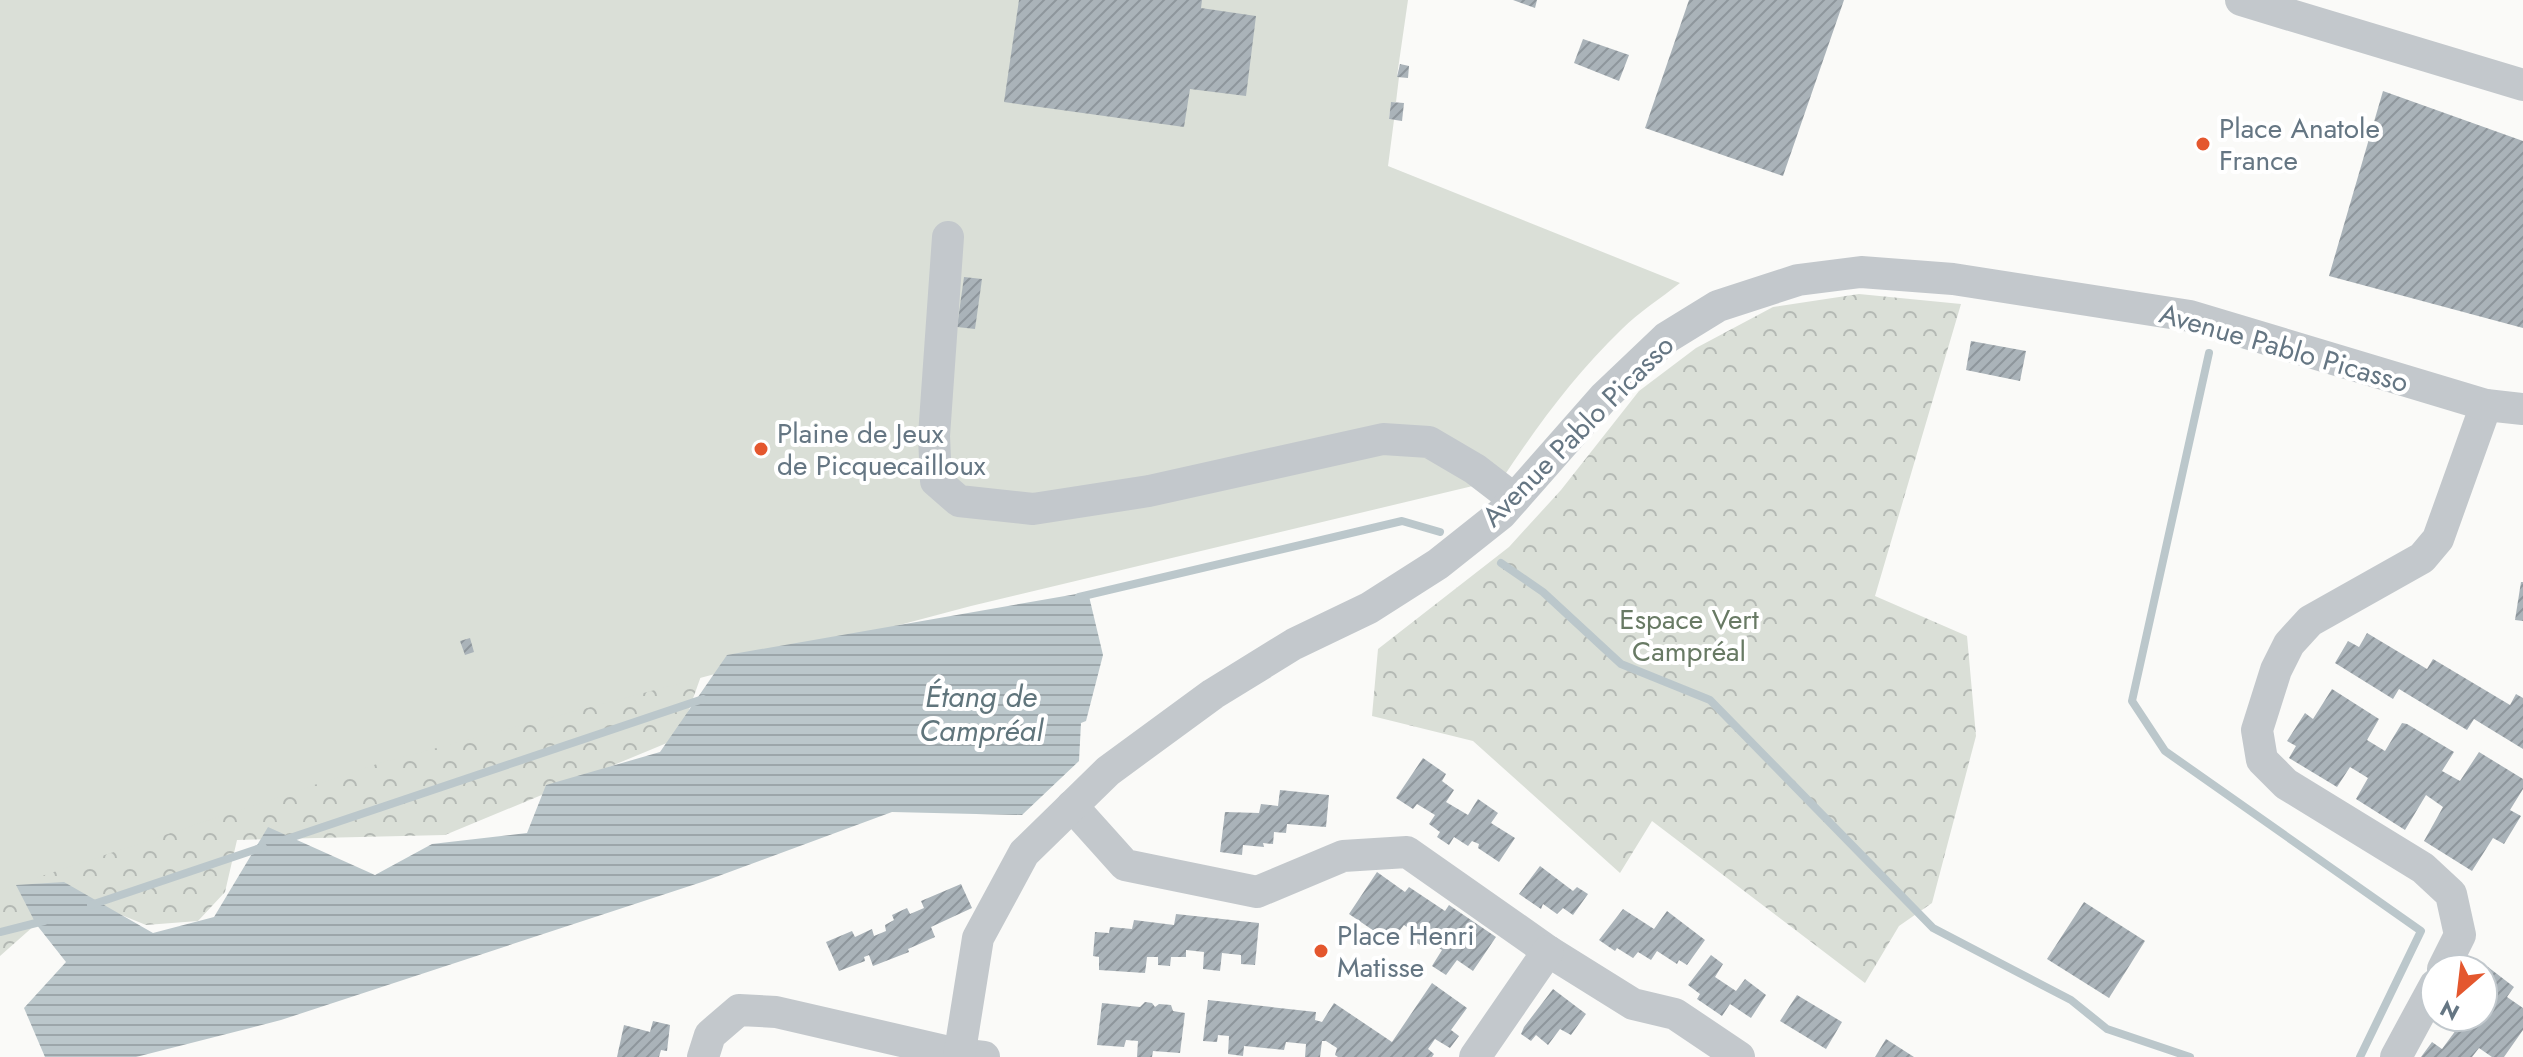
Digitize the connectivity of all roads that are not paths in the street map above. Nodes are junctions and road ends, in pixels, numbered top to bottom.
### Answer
1 (2241, 0) edge
2 (2523, 85) edge
3 (948, 237) dead end
4 (2486, 405) junction
5 (2523, 409) edge
6 (1514, 499) junction
7 (1072, 806) junction
8 (1548, 951) junction
9 (2451, 953) edge
10 (2419, 1015) edge
11 (967, 1056) edge
12 (703, 1057) edge
13 (1475, 1057) edge
14 (1739, 1057) edge
15 (2396, 1057) edge

1 - 2 street
3 - 6 street
4 - 5 street, Avenue Pablo Picasso
4 - 6 street, Avenue Pablo Picasso
4 - 9 street
6 - 7 street, Avenue Pablo Picasso
7 - 8 street
7 - 11 street, Avenue Pablo Picasso
8 - 13 street
8 - 14 street
10 - 15 street
11 - 12 street

